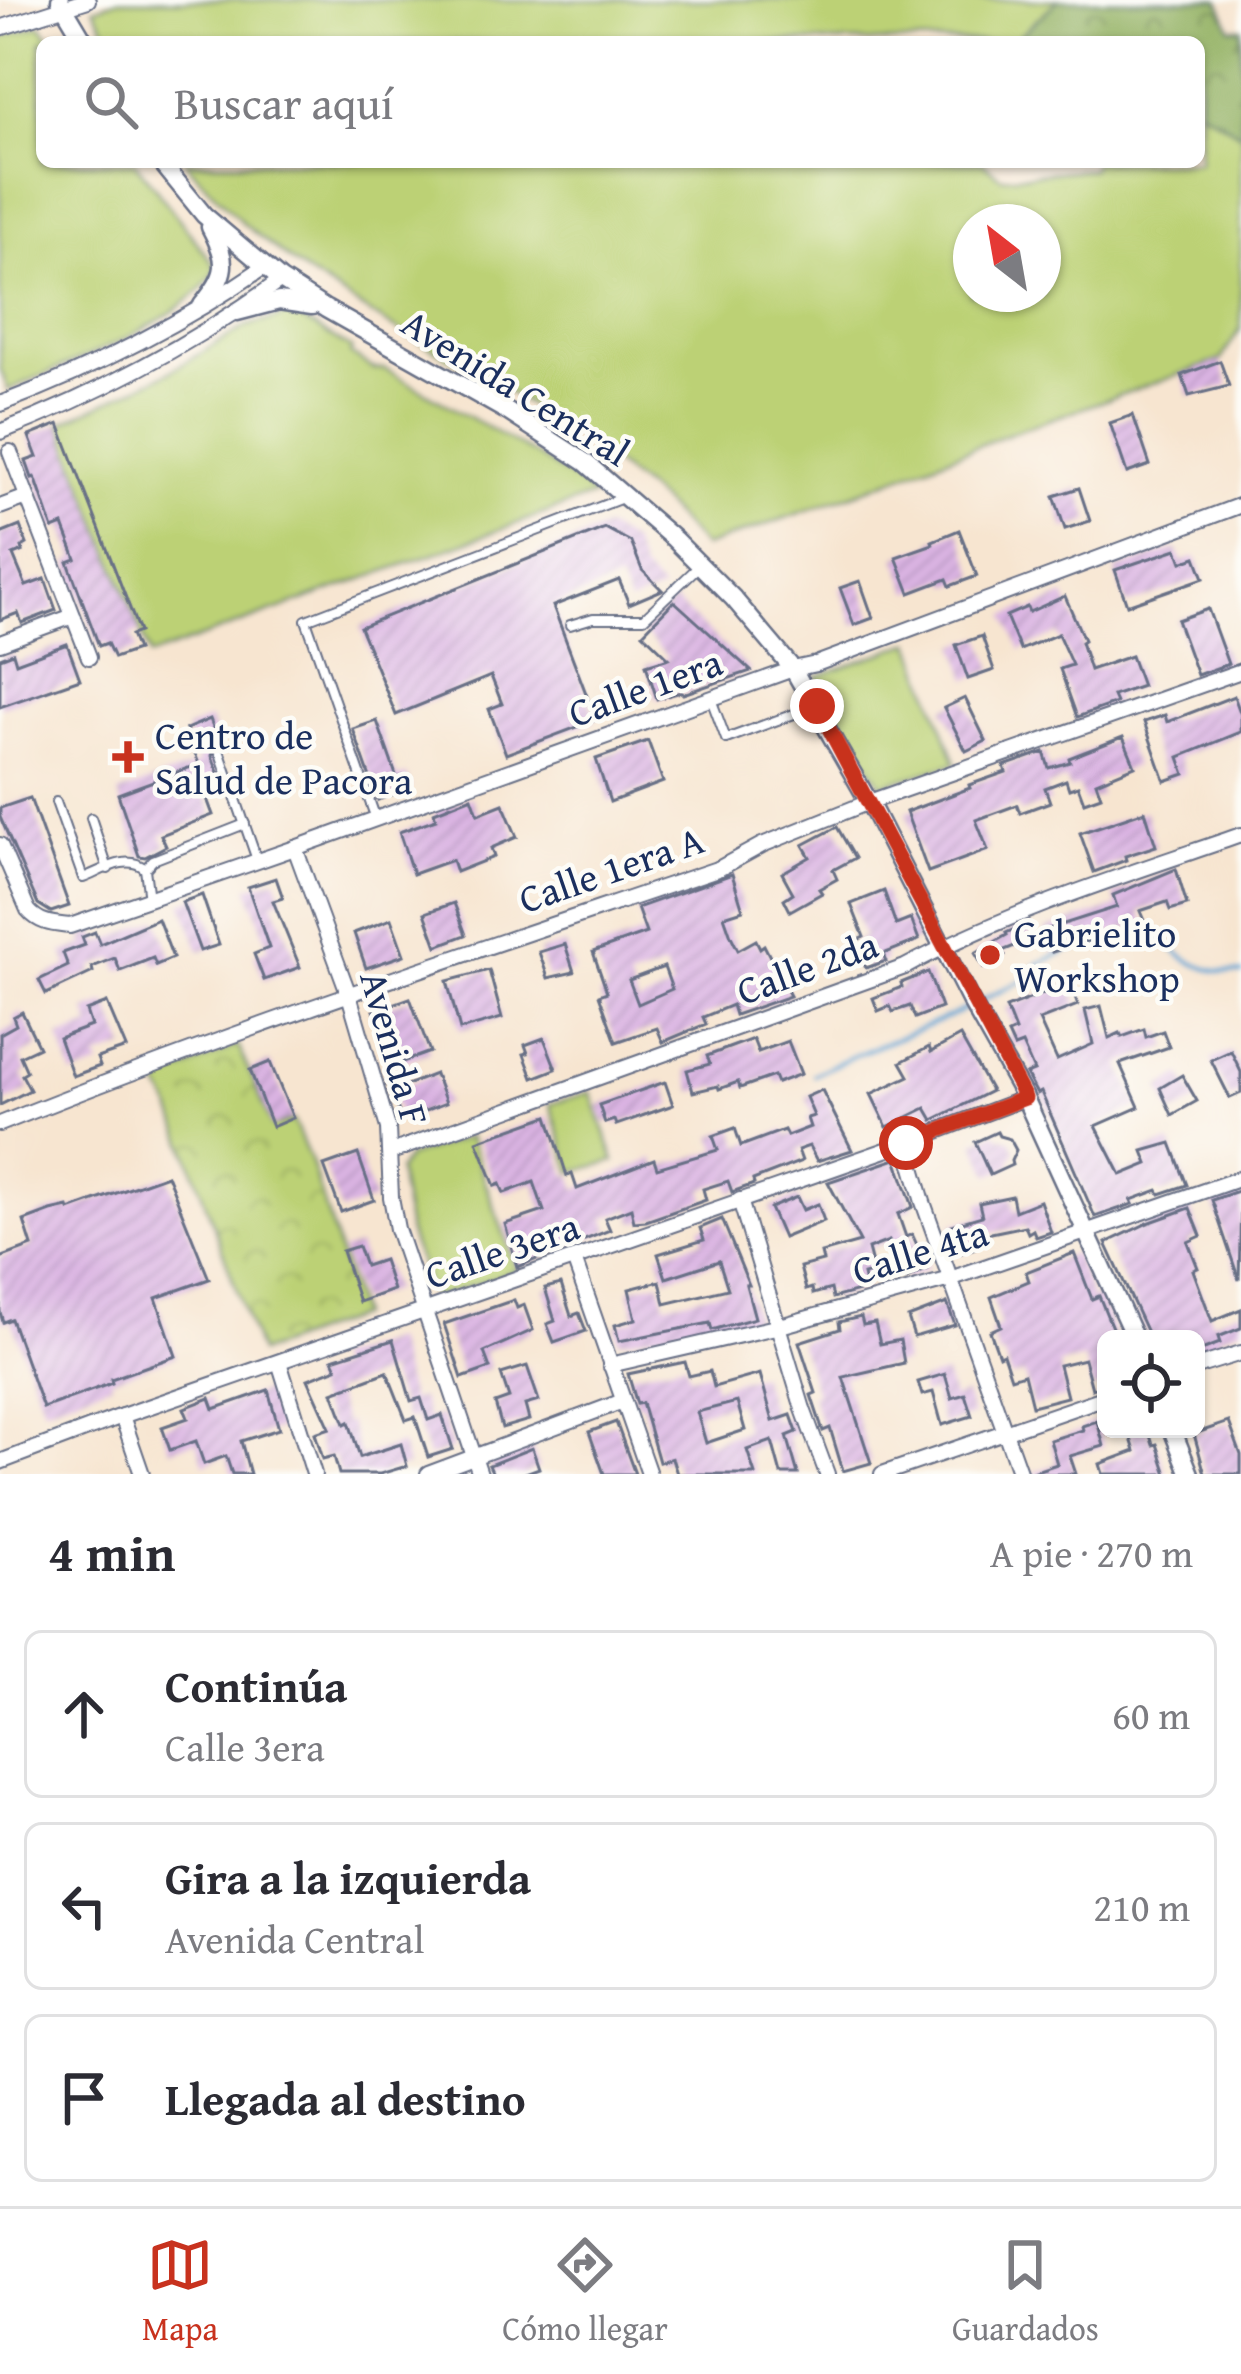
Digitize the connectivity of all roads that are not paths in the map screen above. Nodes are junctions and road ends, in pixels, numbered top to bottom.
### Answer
1 (88, 0) edge
2 (62, 4) edge
3 (0, 28) edge
4 (81, 36) edge
5 (166, 168) edge
6 (204, 215) junction
7 (264, 267) junction
8 (281, 280) junction
9 (202, 305) junction
10 (326, 309) junction
11 (236, 312) junction
12 (82, 370) junction
13 (93, 394) junction
14 (0, 404) edge
15 (0, 432) edge
16 (10, 452) dead end
17 (627, 496) junction
18 (27, 497) junction
19 (1241, 505) edge
20 (0, 508) edge
21 (700, 565) junction
22 (73, 616) junction
23 (570, 626) dead end
24 (0, 643) edge
25 (88, 657) dead end
26 (793, 669) junction
27 (1241, 671) edge
28 (710, 698) junction
29 (817, 706) junction
30 (220, 753) dead end
31 (56, 802) dead end
32 (869, 802) junction
33 (91, 818) dead end
34 (376, 819) junction
35 (245, 824) junction
36 (1241, 835) edge
37 (0, 845) edge
38 (295, 848) junction
39 (258, 861) junction
40 (108, 869) junction
41 (145, 869) junction
42 (149, 898) junction
43 (943, 946) junction
44 (349, 995) junction
45 (1025, 1098) junction
46 (0, 1124) edge
47 (906, 1143) junction
48 (391, 1152) junction
49 (1241, 1178) edge
50 (740, 1200) junction
51 (1088, 1233) junction
52 (574, 1259) junction
53 (950, 1279) junction
54 (423, 1312) junction
55 (780, 1326) junction
56 (1132, 1330) edge
57 (1241, 1353) edge
58 (279, 1362) junction
59 (1205, 1364) edge
60 (610, 1365) junction
61 (1097, 1400) edge
62 (623, 1401) junction
63 (122, 1416) junction
64 (1006, 1433) junction
65 (1176, 1438) edge
66 (474, 1458) junction
67 (0, 1462) edge
68 (142, 1474) edge
69 (314, 1474) edge
70 (428, 1474) edge
71 (480, 1474) edge
72 (649, 1474) edge
73 (827, 1474) edge
74 (882, 1474) edge
75 (1020, 1474) edge
76 (1190, 1474) edge

1 - 2 street
2 - 3 street
2 - 4 street
5 - 6 street, Avenida Central
6 - 7 street, Avenida Central
6 - 9 street
7 - 8 street, Avenida Central
7 - 9 street
8 - 10 street, Avenida Central
8 - 11 street
9 - 12 street
10 - 11 street
10 - 17 street, Avenida Central
11 - 13 street
12 - 13 street
12 - 14 street
13 - 15 street
16 - 18 street
17 - 21 street, Avenida Central
17 - 34 lane
18 - 20 street
18 - 22 street
19 - 26 street, Calle 1era
21 - 23 lane
21 - 26 street, Avenida Central
22 - 24 street
22 - 25 street
26 - 28 street, Calle 1era
26 - 29 street, Avenida Central
27 - 32 street, Calle 1era A
28 - 29 lane
28 - 34 street, Calle 1era
29 - 32 street, Avenida Central
30 - 35 lane
31 - 40 lane
32 - 43 street, Avenida Central
32 - 44 street, Calle 1era A
33 - 40 lane
34 - 38 street, Calle 1era
35 - 39 lane
35 - 41 lane
36 - 43 street, Calle 2da
37 - 42 street, Calle 1era
38 - 39 street, Calle 1era
38 - 44 street, Avenida F
39 - 42 street, Calle 1era
40 - 41 lane
41 - 42 lane
43 - 45 street, Avenida Central
43 - 48 street, Calle 2da
44 - 46 street, Calle 1era A
44 - 48 street, Avenida F
45 - 47 street, Calle 3era
45 - 51 street, Avenida Central
47 - 50 street, Calle 3era
47 - 53 street
48 - 54 street, Avenida F
49 - 51 street, Calle 4ta
50 - 52 street, Calle 3era
50 - 55 street
51 - 53 street, Calle 4ta
51 - 56 street, Avenida Central
52 - 54 street, Calle 3era
52 - 60 street
53 - 55 street, Calle 4ta
53 - 64 street
54 - 58 street, Calle 3era
54 - 66 street, Avenida F
55 - 60 street, Calle 4ta
55 - 73 street
57 - 59 street
58 - 63 street, Calle 3era
58 - 69 street
60 - 62 street
61 - 64 street
62 - 66 street
62 - 72 street
63 - 67 street, Calle 3era
63 - 68 street
64 - 74 street
64 - 75 street
65 - 76 street
66 - 70 street
66 - 71 street, Avenida F

